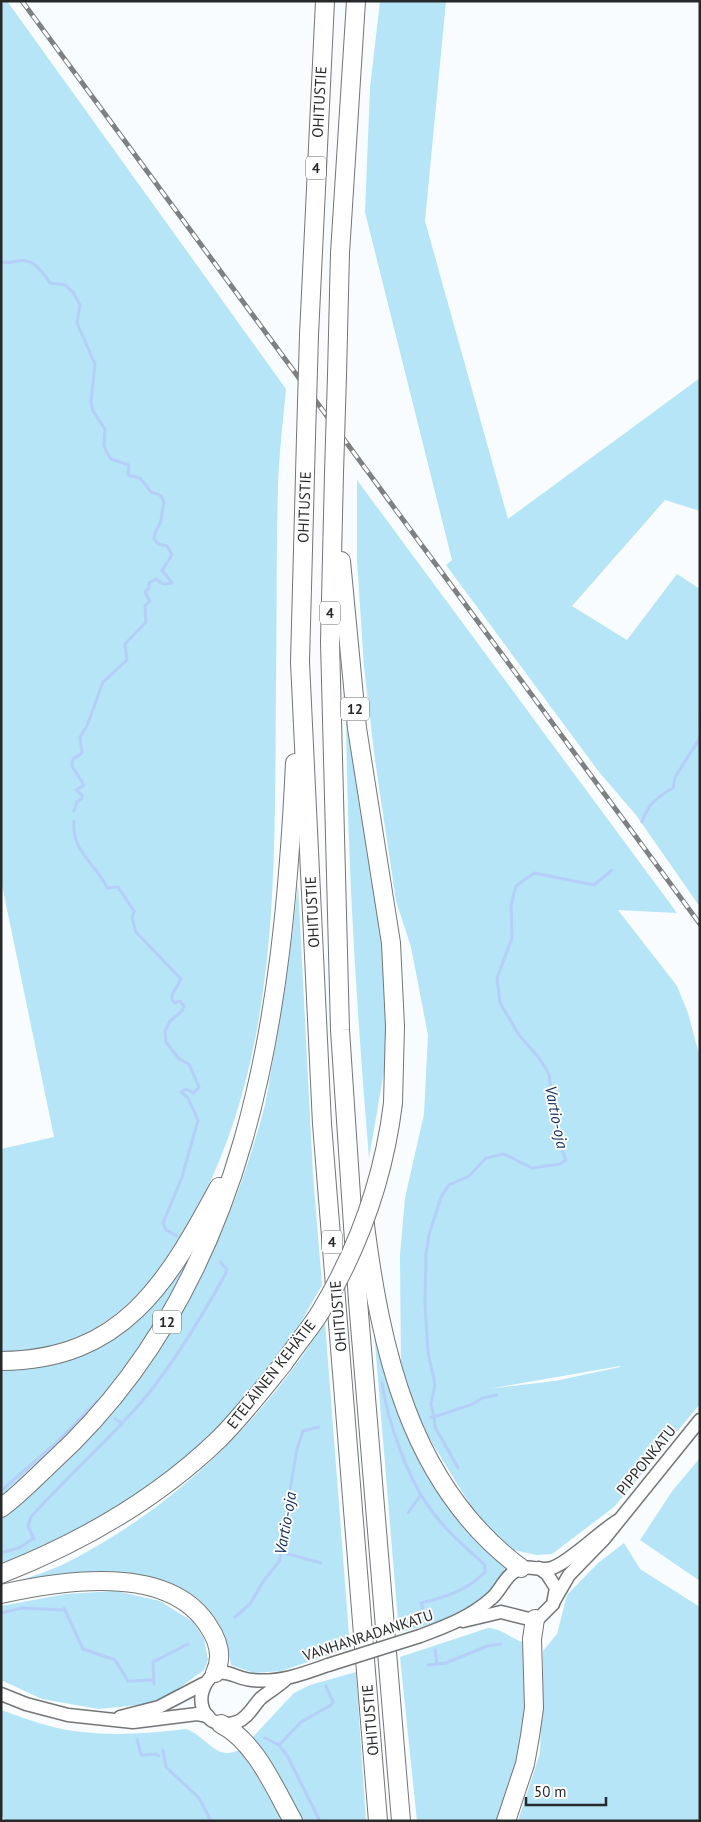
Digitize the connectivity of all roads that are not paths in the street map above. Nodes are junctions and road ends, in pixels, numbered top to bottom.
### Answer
1 (325, 1) edge
2 (356, 1) edge
3 (334, 473) junction
4 (300, 662) junction
5 (340, 1030) junction
6 (240, 1147) junction
7 (1, 1361) edge
8 (700, 1420) edge
9 (1, 1508) edge
10 (617, 1521) junction
11 (521, 1568) junction
12 (539, 1568) junction
13 (1, 1574) edge
14 (1, 1594) edge
15 (554, 1601) junction
16 (534, 1619) junction
17 (461, 1621) junction
18 (209, 1679) junction
19 (286, 1680) junction
20 (1, 1694) edge
21 (112, 1719) junction
22 (214, 1720) junction
23 (293, 1821) edge
24 (378, 1821) edge
25 (401, 1821) edge
26 (506, 1821) edge

1 - 4 highway, OHITUSTIE / 4, bridge
2 - 3 highway, OHITUSTIE / 4, bridge
3 - 5 highway, OHITUSTIE / 4
3 - 13 highway, ETELÄINEN KEHÄTIE / 12, bridge
4 - 6 highway, 12
4 - 24 highway, OHITUSTIE / 4
5 - 11 highway
5 - 25 highway, OHITUSTIE / 4
6 - 7 highway
6 - 9 highway, 12
8 - 10 street, PIPPONKATU
10 - 12 street, PIPPONKATU
10 - 15 street, PIPPONKATU
11 - 12 street
11 - 17 street, VANHANRADANKATU
12 - 15 street
14 - 18 highway
15 - 16 street
16 - 17 street, VANHANRADANKATU
16 - 26 highway
17 - 19 street, VANHANRADANKATU, bridge
18 - 19 street, VANHANRADANKATU
18 - 21 street, VANHANRADANKATU
18 - 22 street
19 - 22 street, VANHANRADANKATU
20 - 21 street, VANHANRADANKATU
21 - 22 street, VANHANRADANKATU
22 - 23 highway

